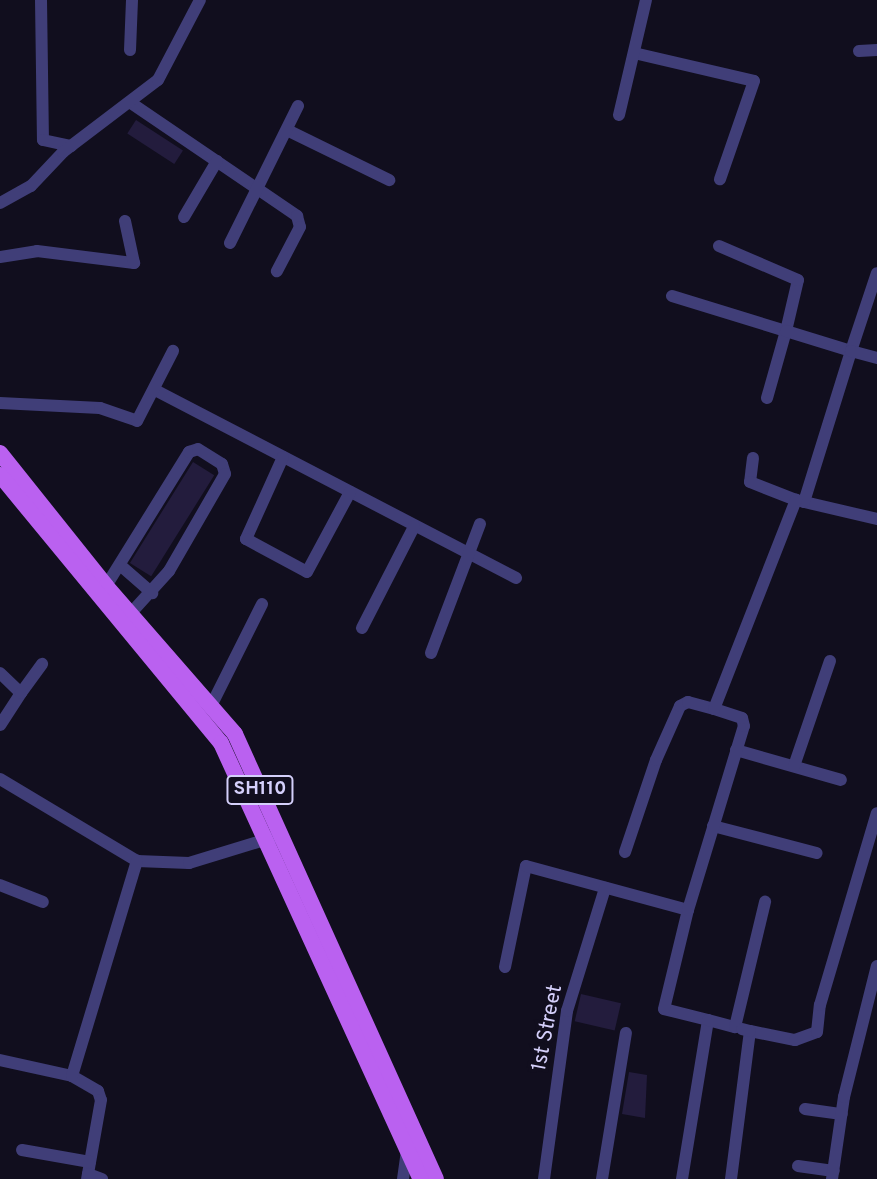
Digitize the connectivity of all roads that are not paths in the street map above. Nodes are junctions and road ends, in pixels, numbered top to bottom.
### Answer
1 (41, 0) edge
2 (132, 0) edge
3 (200, 0) edge
4 (646, 0) edge
5 (130, 50) dead end
6 (877, 50) edge
7 (859, 51) dead end
8 (634, 53) junction
9 (131, 103) junction
10 (298, 106) dead end
11 (620, 115) dead end
12 (287, 130) junction
13 (71, 146) junction
14 (217, 161) junction
15 (720, 179) dead end
16 (389, 180) dead end
17 (259, 190) junction
18 (0, 203) edge
19 (184, 217) dead end
20 (125, 221) dead end
21 (229, 243) dead end
22 (719, 246) dead end
23 (0, 257) edge
24 (277, 271) dead end
25 (877, 273) edge
26 (672, 296) dead end
27 (786, 331) junction
28 (173, 351) dead end
29 (851, 351) junction
30 (877, 358) edge
31 (155, 390) junction
32 (766, 398) dead end
33 (0, 403) edge
34 (0, 453) edge
35 (283, 457) junction
36 (753, 458) dead end
37 (0, 475) edge
38 (350, 492) junction
39 (800, 501) junction
40 (877, 519) edge
41 (480, 524) dead end
42 (414, 527) junction
43 (468, 555) junction
44 (120, 565) junction
45 (516, 578) dead end
46 (106, 586) junction
47 (152, 593) junction
48 (262, 604) dead end
49 (132, 612) junction
50 (362, 628) dead end
51 (431, 653) dead end
52 (830, 661) dead end
53 (42, 664) dead end
54 (0, 673) edge
55 (21, 692) junction
56 (211, 706) junction
57 (714, 709) junction
58 (0, 725) edge
59 (736, 750) junction
60 (794, 766) junction
61 (0, 779) edge
62 (841, 780) dead end
63 (877, 813) edge
64 (713, 826) junction
65 (273, 837) junction
66 (625, 852) dead end
67 (817, 853) dead end
68 (137, 861) junction
69 (0, 885) edge
70 (605, 888) junction
71 (43, 902) dead end
72 (765, 902) dead end
73 (688, 910) junction
74 (877, 965) edge
75 (505, 967) dead end
76 (708, 1020) junction
77 (735, 1027) junction
78 (750, 1031) junction
79 (626, 1034) dead end
80 (0, 1060) edge
81 (72, 1076) junction
82 (805, 1109) dead end
83 (842, 1114) junction
84 (407, 1149) junction
85 (22, 1150) dead end
86 (798, 1166) dead end
87 (88, 1172) edge
88 (833, 1175) edge
89 (102, 1179) edge
90 (403, 1179) edge
91 (421, 1179) edge
92 (436, 1179) edge
93 (544, 1179) edge
94 (602, 1179) edge
95 (682, 1179) edge
96 (731, 1179) edge

1 - 13 street
2 - 5 street
3 - 9 street
4 - 8 street
6 - 7 street
8 - 11 street
8 - 15 street
9 - 13 street
9 - 14 street
10 - 12 street
12 - 16 street
12 - 17 street
13 - 18 street
14 - 17 street
14 - 19 street
17 - 21 street
17 - 24 street
20 - 23 street
22 - 27 street
25 - 29 street
26 - 27 street
27 - 29 street
27 - 32 street
28 - 31 street
29 - 30 street
29 - 39 street
31 - 33 street
31 - 35 street
34 - 46 main road, SH110
35 - 38 street
35 - 38 street
36 - 39 street
37 - 65 main road, SH110
38 - 42 street
39 - 40 street
39 - 57 street
41 - 43 street
42 - 43 street
42 - 50 street
43 - 45 street
43 - 51 street
44 - 46 street
44 - 47 street
44 - 47 street
46 - 49 main road, SH110
47 - 49 street
48 - 56 street
49 - 56 main road, SH110
52 - 60 street
53 - 55 street
54 - 55 street
55 - 58 street
56 - 65 main road, SH110
57 - 59 street
57 - 66 street
59 - 60 street
59 - 64 street
60 - 62 street
61 - 68 street
63 - 78 street
64 - 67 street
64 - 73 street
65 - 68 street
65 - 84 main road, SH110
65 - 92 main road, SH110
68 - 81 street
69 - 71 street
70 - 73 street
70 - 75 street
70 - 93 street, 1st Street
72 - 77 street
73 - 76 street
74 - 83 street
76 - 77 street
76 - 95 street
77 - 78 street
78 - 96 street
79 - 94 street
80 - 81 street
81 - 87 street
82 - 83 street
83 - 88 street
84 - 90 street
84 - 91 main road, SH110
85 - 87 street
86 - 88 street
87 - 89 street

